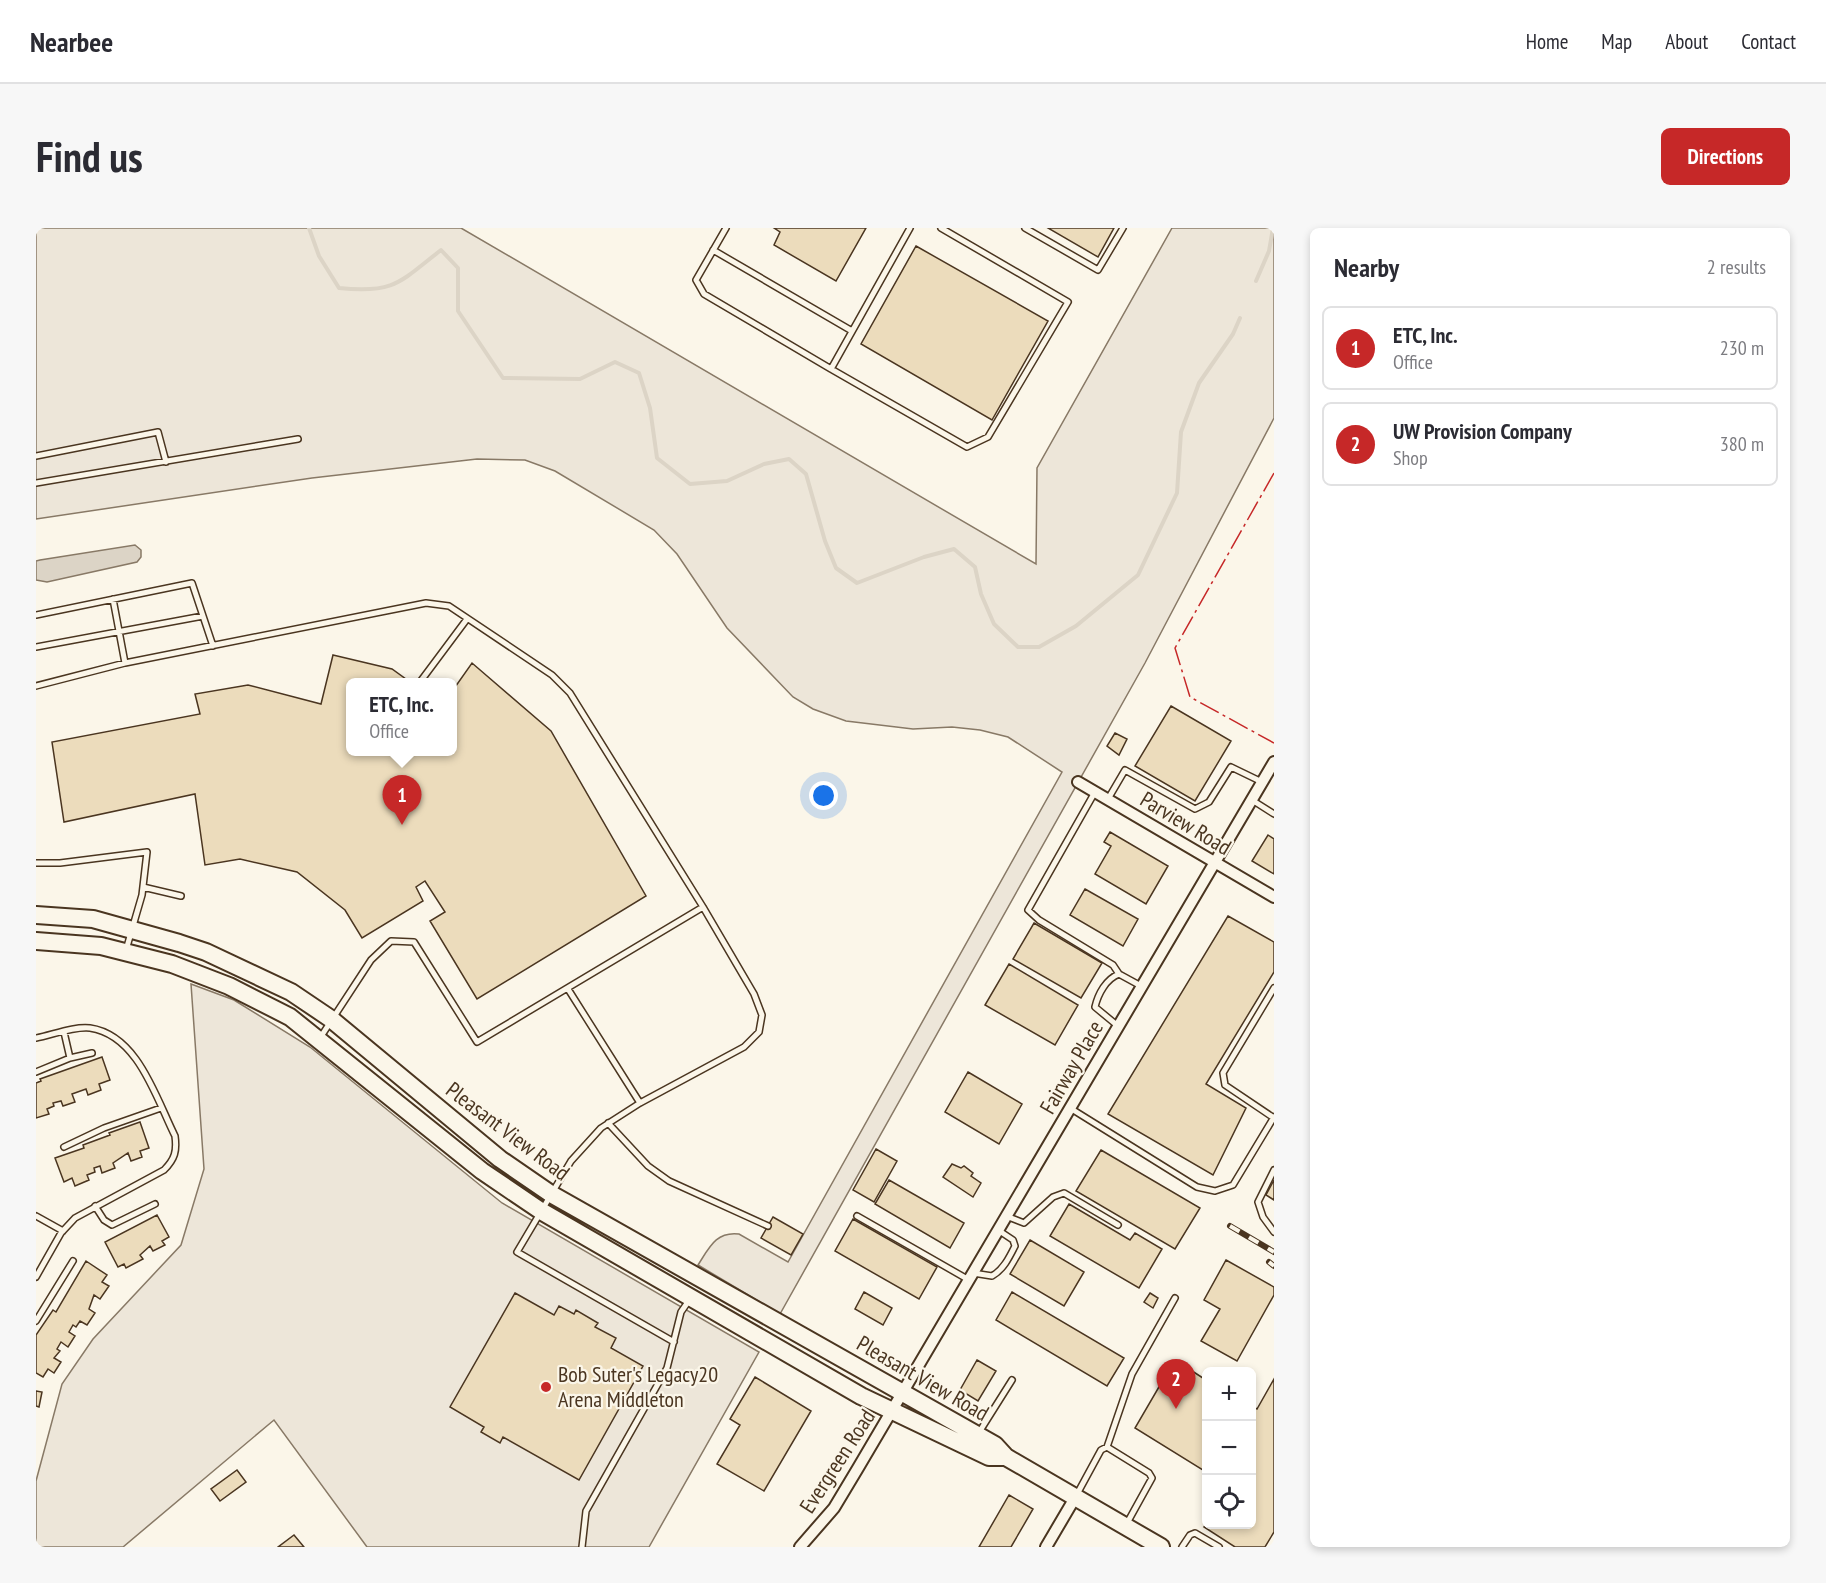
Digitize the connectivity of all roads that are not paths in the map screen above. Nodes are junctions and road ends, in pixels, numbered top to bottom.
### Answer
1 (726, 228) edge
2 (910, 228) edge
3 (941, 228) edge
4 (1025, 228) edge
5 (1123, 228) edge
6 (713, 250) junction
7 (852, 331) junction
8 (831, 369) junction
9 (298, 439) dead end
10 (36, 456) edge
11 (166, 462) junction
12 (36, 483) edge
13 (113, 599) junction
14 (36, 615) edge
15 (203, 616) junction
16 (467, 619) junction
17 (119, 631) junction
18 (213, 646) junction
19 (36, 647) edge
20 (125, 663) junction
21 (423, 678) edge
22 (36, 686) edge
23 (1274, 762) edge
24 (1078, 782) dead end
25 (1262, 782) junction
26 (1095, 792) junction
27 (1108, 799) junction
28 (1252, 800) junction
29 (1274, 814) edge
30 (36, 863) edge
31 (1215, 863) junction
32 (143, 886) junction
33 (181, 896) dead end
34 (1274, 897) edge
35 (703, 907) junction
36 (36, 915) edge
37 (132, 930) junction
38 (36, 941) edge
39 (126, 951) junction
40 (1119, 974) junction
41 (1141, 987) junction
42 (1274, 988) edge
43 (568, 989) junction
44 (331, 1019) junction
45 (1118, 1026) junction
46 (64, 1032) junction
47 (36, 1038) edge
48 (318, 1040) junction
49 (92, 1053) dead end
50 (70, 1058) junction
51 (36, 1072) edge
52 (640, 1103) junction
53 (161, 1108) junction
54 (1070, 1108) junction
55 (1274, 1117) edge
56 (609, 1123) junction
57 (64, 1147) dead end
58 (1274, 1170) edge
59 (551, 1194) junction
60 (155, 1204) dead end
61 (95, 1206) junction
62 (541, 1211) junction
63 (36, 1216) edge
64 (857, 1216) dead end
65 (1006, 1216) junction
66 (1118, 1225) dead end
67 (768, 1226) dead end
68 (998, 1230) junction
69 (63, 1231) junction
70 (1274, 1232) edge
71 (73, 1261) dead end
72 (971, 1276) junction
73 (36, 1277) edge
74 (691, 1298) junction
75 (1175, 1298) dead end
76 (36, 1321) edge
77 (674, 1342) junction
78 (1012, 1380) dead end
79 (903, 1393) junction
80 (892, 1412) junction
81 (977, 1435) junction
82 (1107, 1447) junction
83 (1006, 1457) junction
84 (1076, 1496) junction
85 (1126, 1526) junction
86 (582, 1547) edge
87 (800, 1547) edge
88 (1046, 1547) edge
89 (1161, 1547) edge
90 (1182, 1547) edge
91 (1219, 1547) edge

1 - 6 lane
2 - 7 lane
3 - 8 lane
4 - 5 lane
6 - 7 lane
6 - 8 lane
7 - 8 lane
9 - 11 lane
10 - 11 lane
11 - 12 lane
13 - 14 lane
13 - 15 lane
13 - 17 lane
15 - 17 lane
15 - 18 lane
16 - 18 lane
16 - 21 lane
16 - 35 lane
17 - 19 lane
17 - 20 lane
18 - 20 lane
20 - 22 lane
23 - 25 street, Fairway Place
24 - 26 street, Parview Road
25 - 27 lane
25 - 28 street, Fairway Place
26 - 27 street, Parview Road
26 - 40 lane
27 - 31 street, Parview Road
28 - 29 lane
28 - 31 street, Fairway Place
30 - 32 lane
31 - 34 street, Parview Road
31 - 41 street, Fairway Place
32 - 33 lane
32 - 37 lane
35 - 43 lane
35 - 52 lane
36 - 37 street, Pleasant View Road
37 - 39 lane
37 - 44 street, Pleasant View Road
38 - 39 street, Pleasant View Road
39 - 48 street, Pleasant View Road
40 - 41 lane
40 - 45 lane
41 - 45 street, Fairway Place
42 - 55 lane
43 - 44 lane
43 - 52 lane
44 - 48 lane
44 - 59 street, Pleasant View Road
45 - 54 street, Fairway Place
46 - 47 lane
46 - 50 lane
46 - 53 lane
48 - 62 street, Pleasant View Road
49 - 50 lane
50 - 51 lane
52 - 56 lane
53 - 57 lane
53 - 61 lane
54 - 55 lane
54 - 65 street, Fairway Place
56 - 59 lane
56 - 67 lane
58 - 70 lane
59 - 62 lane
59 - 79 street, Pleasant View Road
60 - 61 lane
61 - 69 lane
62 - 74 street, Pleasant View Road
62 - 77 lane
63 - 69 lane
64 - 72 lane
65 - 66 lane
65 - 68 street, Fairway Place
68 - 72 street, Fairway Place
68 - 72 lane
69 - 73 lane
71 - 76 lane
72 - 79 street, Fairway Place
74 - 77 lane
74 - 80 street, Pleasant View Road
75 - 82 lane
77 - 86 lane
78 - 81 lane
79 - 80 street, Evergreen Road
79 - 81 street, Pleasant View Road
80 - 83 street, Pleasant View Road
80 - 87 street, Evergreen Road
81 - 83 street, Pleasant View Road
82 - 84 lane
82 - 85 lane
83 - 84 street, Pleasant View Road
84 - 85 street, Pleasant View Road
84 - 88 street
85 - 89 street, Pleasant View Road
90 - 91 lane

